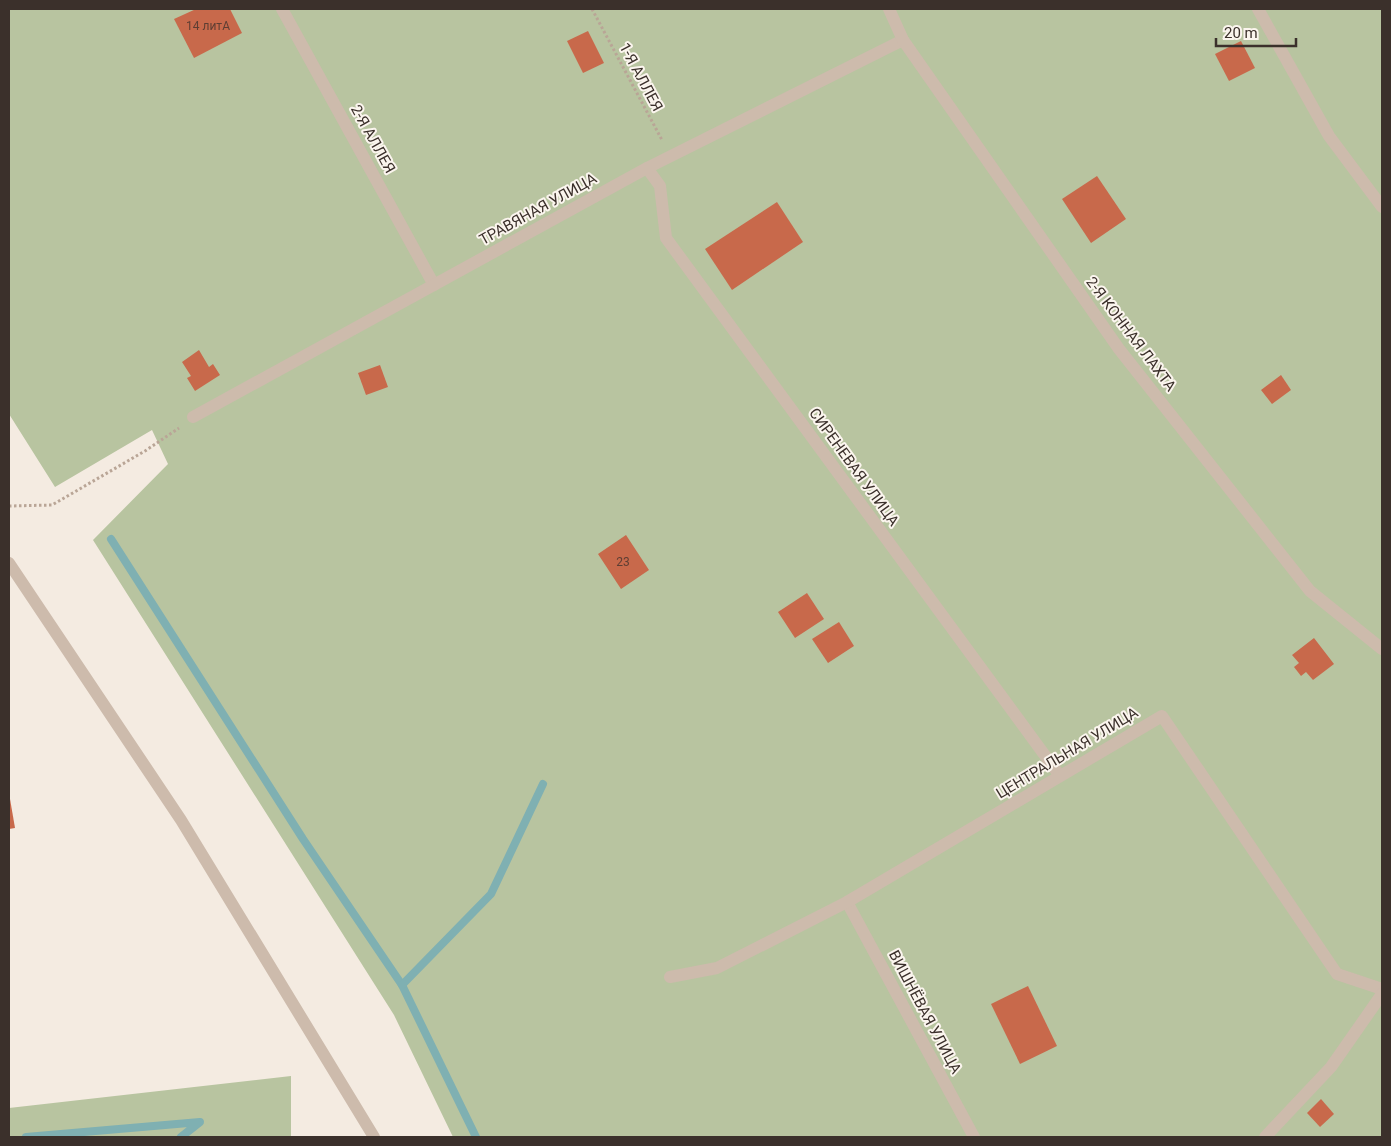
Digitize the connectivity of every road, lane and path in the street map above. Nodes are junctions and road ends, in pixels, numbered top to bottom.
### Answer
1 (282, 9) edge
2 (592, 9) edge
3 (889, 9) edge
4 (1258, 9) edge
5 (903, 40) junction
6 (671, 156) junction
7 (647, 168) junction
8 (1382, 208) edge
9 (434, 285) junction
10 (193, 417) joint
11 (9, 506) edge
12 (9, 563) edge
13 (1382, 648) edge
14 (1060, 776) junction
15 (847, 902) junction
16 (670, 977) dead end
17 (1382, 989) edge
18 (1382, 994) edge
19 (374, 1137) edge
20 (974, 1137) edge
21 (1265, 1137) edge

1 - 9 street, 2-Я АЛЛЕЯ
2 - 6 path, 1-Я АЛЛЕЯ
3 - 5 street, 2-Я КОННАЯ ЛАХТА
4 - 8 street
5 - 6 street, ТРАВЯНАЯ УЛИЦА
5 - 13 street, 2-Я КОННАЯ ЛАХТА
6 - 7 street, ТРАВЯНАЯ УЛИЦА
7 - 9 street, ТРАВЯНАЯ УЛИЦА
7 - 14 street, СИРЕНЕВАЯ УЛИЦА
9 - 10 street, ТРАВЯНАЯ УЛИЦА
10 - 11 path
12 - 19 street
14 - 15 street, ЦЕНТРАЛЬНАЯ УЛИЦА
14 - 17 street, ЦЕНТРАЛЬНАЯ УЛИЦА
15 - 16 street, ЦЕНТРАЛЬНАЯ УЛИЦА
15 - 20 street, ВИШНЁВАЯ УЛИЦА
18 - 21 street

